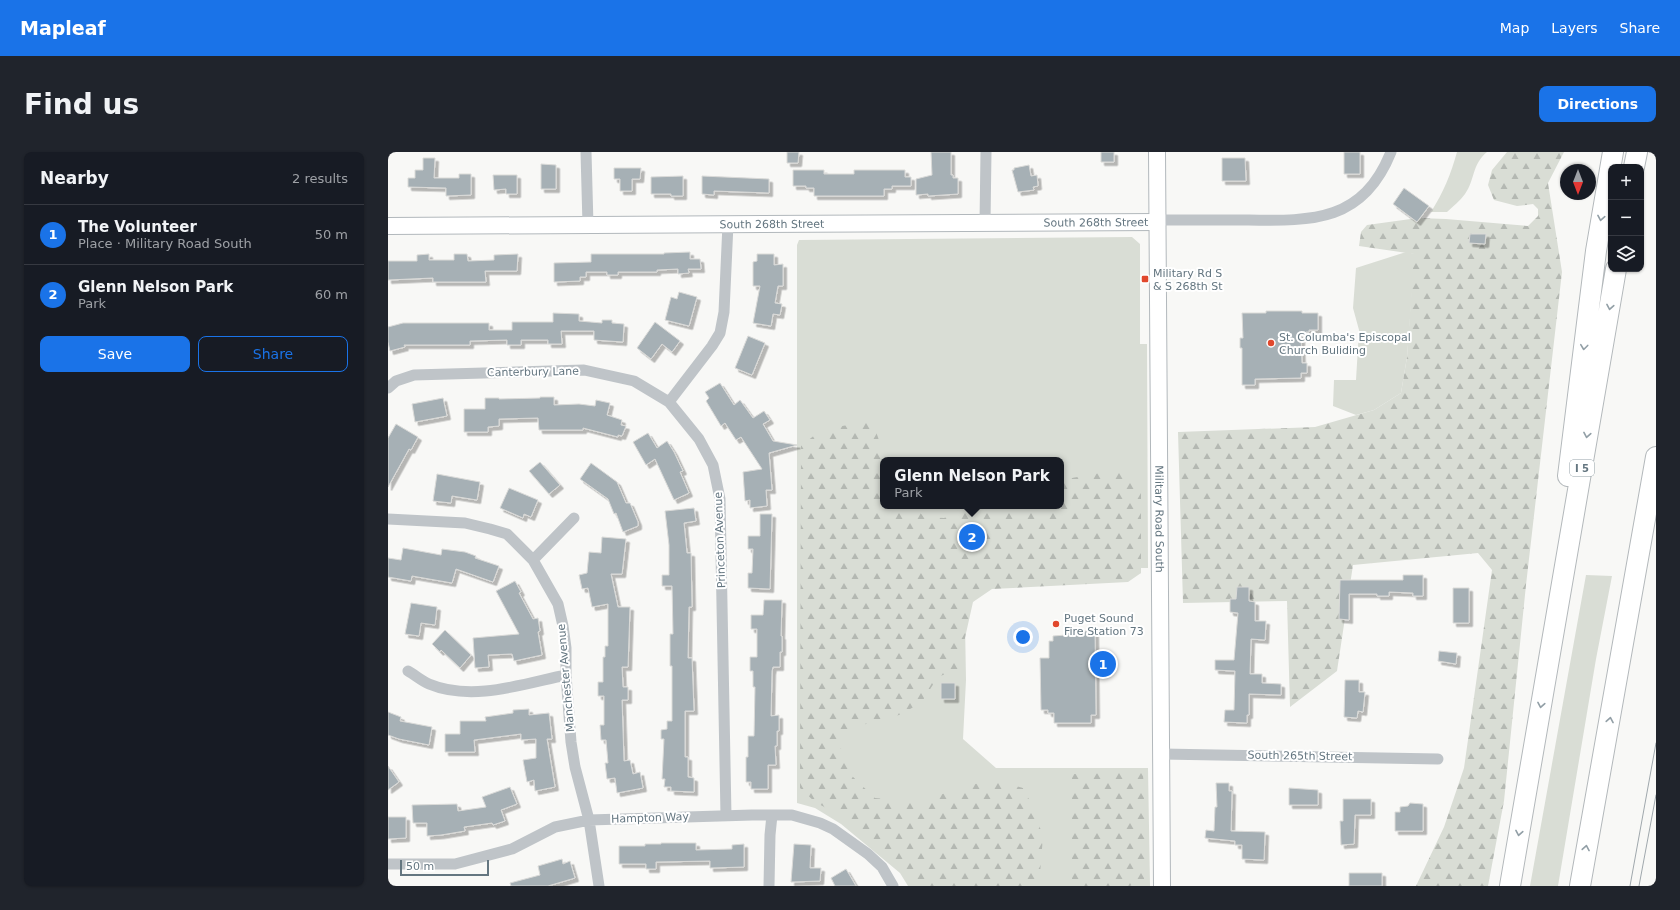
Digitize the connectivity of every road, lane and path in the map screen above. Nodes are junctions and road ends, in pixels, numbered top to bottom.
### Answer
1 (586, 152) edge
2 (986, 152) edge
3 (1157, 152) edge
4 (1391, 152) edge
5 (1613, 152) edge
6 (1637, 152) edge
7 (1635, 164) edge
8 (1157, 221) junction
9 (986, 223) junction
10 (728, 224) junction
11 (588, 225) junction
12 (388, 226) edge
13 (1615, 272) edge
14 (388, 388) edge
15 (670, 402) junction
16 (1656, 457) edge
17 (1656, 495) edge
18 (574, 518) dead end
19 (388, 520) edge
20 (533, 560) junction
21 (1636, 573) junction
22 (1547, 667) junction
23 (408, 671) dead end
24 (566, 676) junction
25 (1162, 754) junction
26 (1438, 759) dead end
27 (772, 815) junction
28 (726, 816) junction
29 (588, 820) junction
30 (388, 864) edge
31 (600, 886) edge
32 (769, 886) edge
33 (893, 886) edge
34 (1162, 886) edge
35 (1510, 886) edge
36 (1580, 886) edge

1 - 11 street
2 - 9 street
3 - 8 street, Military Road South
4 - 8 street, South 268th Street
5 -> 22 highway
6 - 7 highway
8 - 9 street, South 268th Street
8 - 25 street, Military Road South
9 - 10 street, South 268th Street
10 - 11 street, South 268th Street
10 - 15 street
11 - 12 street, South 268th Street
13 -> 22 highway, I 5
14 - 15 street, Canterbury Lane
15 - 28 street, Princeton Avenue
16 - 21 highway
17 - 21 highway
18 - 20 street
19 - 20 street, Manchester Avenue
20 - 24 street, Manchester Avenue
36 -> 21 highway
22 -> 35 highway, I 5
23 - 24 street
24 - 29 street, Manchester Avenue
25 - 26 street, South 265th Street
25 - 34 street, Military Road South
27 - 28 street, Hampton Way
27 - 32 street
27 - 33 street, Hampton Way
28 - 29 street, Hampton Way
29 - 30 street, Hampton Way
29 - 31 street, Manchester Avenue

